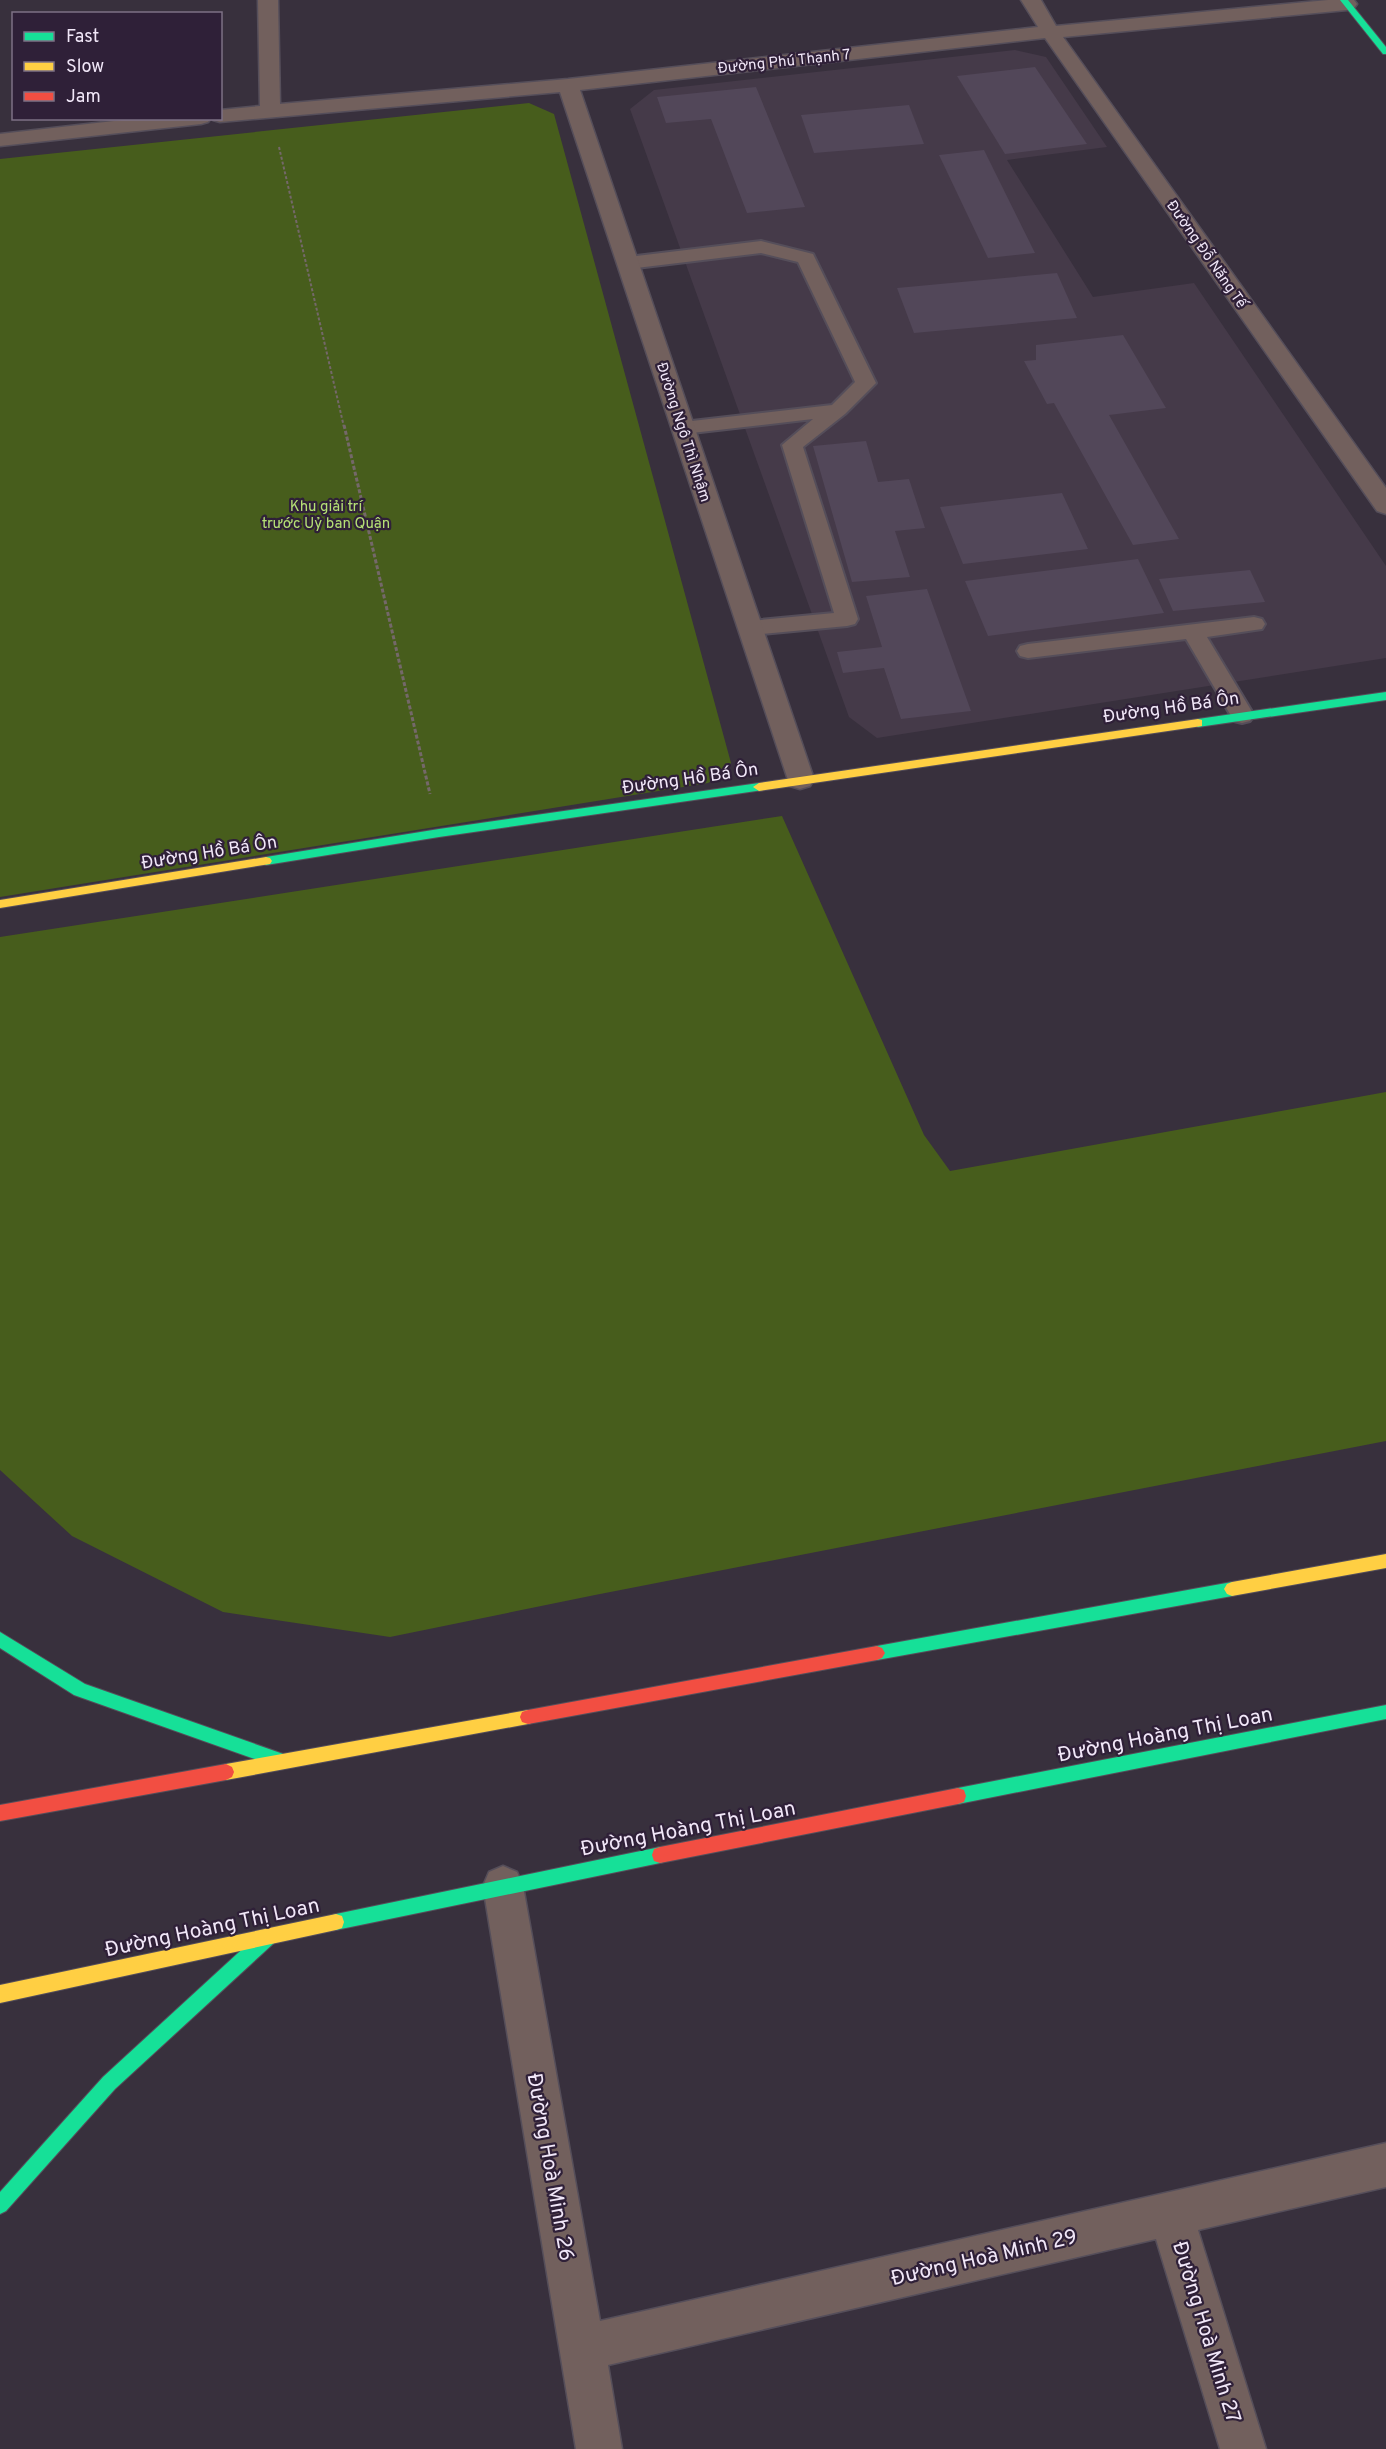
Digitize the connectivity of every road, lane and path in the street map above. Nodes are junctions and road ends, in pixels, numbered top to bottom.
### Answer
1 (268, 0) edge
2 (1031, 0) edge
3 (1346, 2) edge
4 (1050, 32) junction
5 (1386, 52) edge
6 (568, 85) junction
7 (270, 111) junction
8 (222, 116) edge
9 (183, 120) edge
10 (0, 140) edge
11 (628, 263) junction
12 (838, 410) junction
13 (683, 428) junction
14 (1386, 506) edge
15 (1254, 624) dead end
16 (750, 628) junction
17 (1192, 630) junction
18 (1028, 651) dead end
19 (1386, 696) edge
20 (1242, 715) junction
21 (800, 779) junction
22 (439, 833) junction
23 (0, 903) edge
24 (1386, 1561) edge
25 (0, 1638) edge
26 (1386, 1712) edge
27 (285, 1761) junction
28 (0, 1813) edge
29 (503, 1886) junction
30 (269, 1936) junction
31 (0, 1994) edge
32 (1386, 2165) edge
33 (0, 2205) edge
34 (1171, 2215) junction
35 (582, 2348) junction
36 (599, 2449) edge
37 (1243, 2449) edge

1 - 7 street
2 - 4 street, Đường Đỗ Năng Tế
3 - 4 street, Đường Phú Thạnh 7
3 - 5 street
4 - 6 street, Đường Phú Thạnh 7
4 - 14 street, Đường Đỗ Năng Tế
6 - 7 street, Đường Phú Thạnh 7
6 - 11 street, Đường Ngô Thì Nhậm
7 - 8 street, Đường Phú Thạnh 7
7 - 22 path
9 - 10 street
11 - 12 lane
11 - 13 street, Đường Ngô Thì Nhậm
12 - 13 lane
12 - 16 lane
13 - 16 street, Đường Ngô Thì Nhậm
15 - 17 lane
16 - 21 street, Đường Ngô Thì Nhậm
17 - 18 lane
17 - 20 lane
19 - 20 street, Đường Hồ Bá Ôn
20 - 21 street, Đường Hồ Bá Ôn
21 - 22 street, Đường Hồ Bá Ôn
22 - 23 street, Đường Hồ Bá Ôn
24 - 27 street
25 - 27 street
26 - 29 street, Đường Hoàng Thị Loan
27 - 28 street
29 - 30 street, Đường Hoàng Thị Loan
29 - 35 street, Đường Hoà Minh 26
30 - 31 street, Đường Hoàng Thị Loan
30 - 33 street
32 - 34 street, Đường Hoà Minh 29
34 - 35 street, Đường Hoà Minh 29
34 - 37 street, Đường Hoà Minh 27
35 - 36 street, Đường Hoà Minh 26

